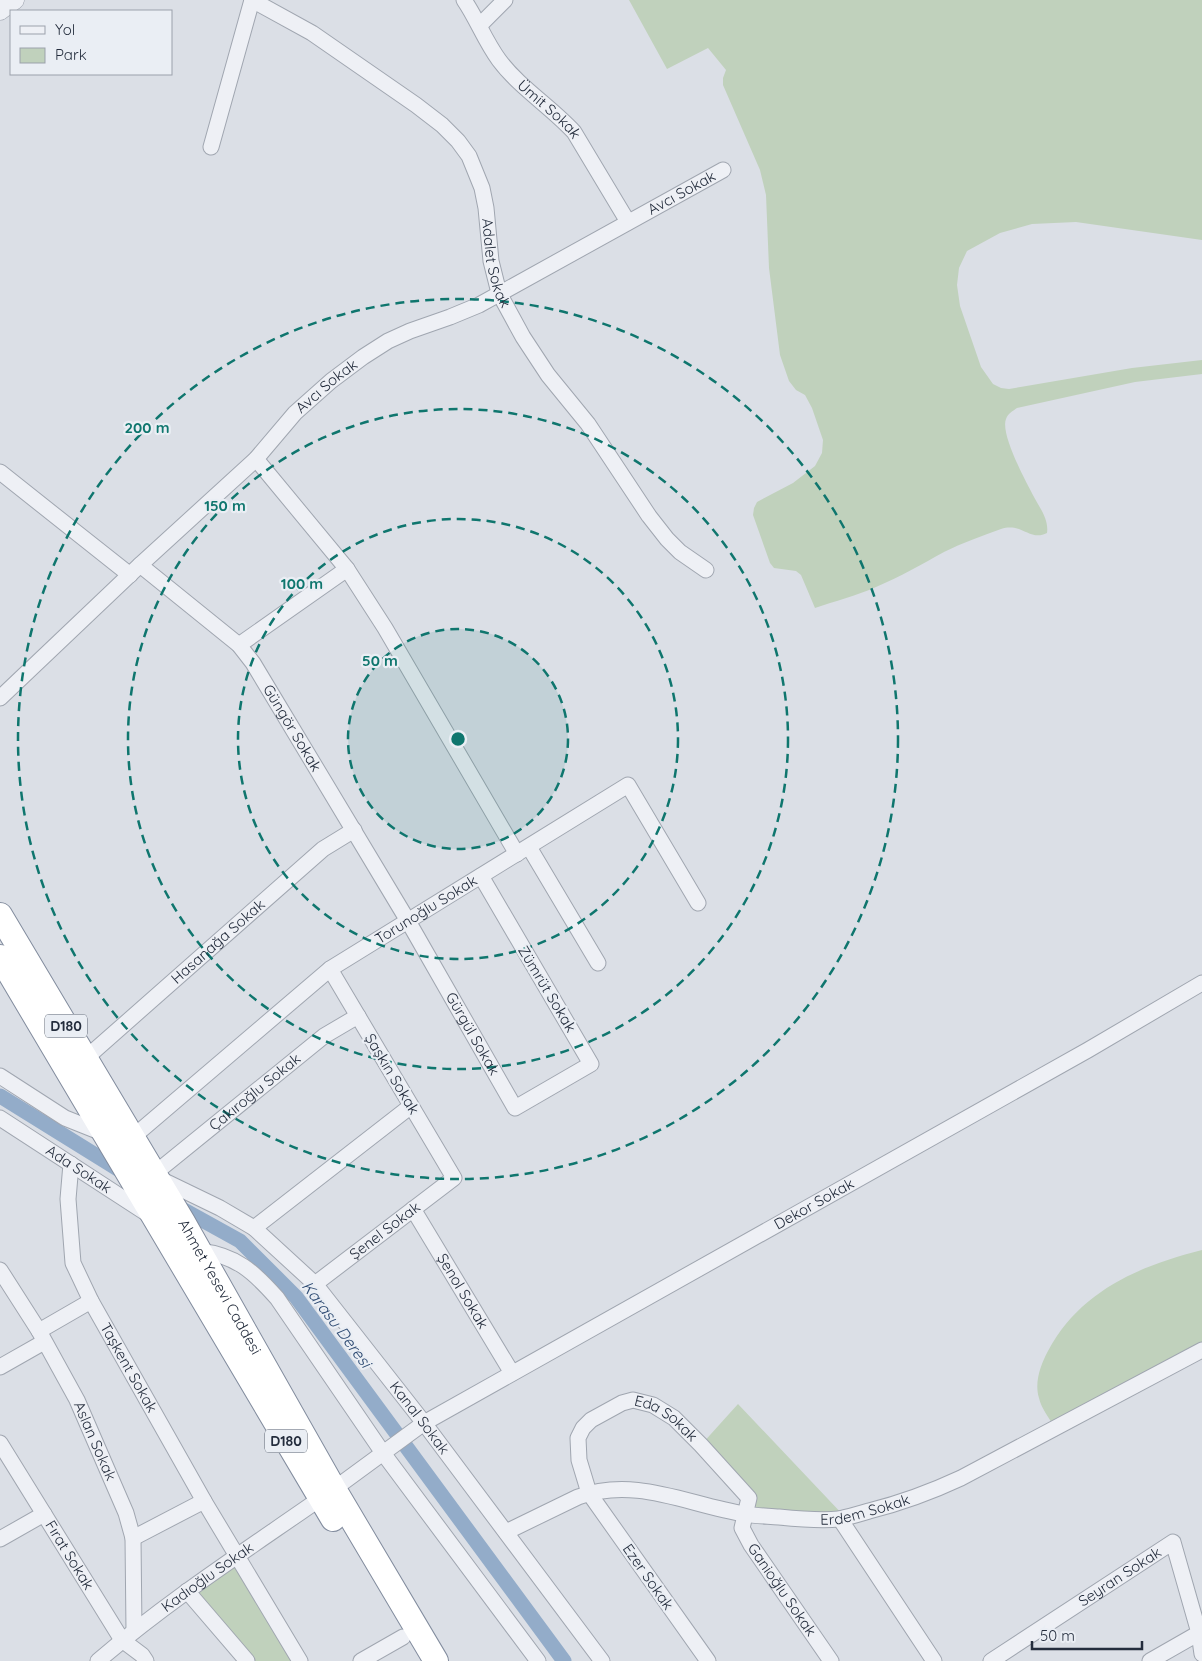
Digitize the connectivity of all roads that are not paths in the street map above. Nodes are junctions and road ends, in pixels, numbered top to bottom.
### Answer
1 (15, 0) edge
2 (252, 0) edge
3 (464, 0) edge
4 (504, 0) edge
5 (0, 11) edge
6 (480, 25) junction
7 (211, 147) dead end
8 (723, 170) dead end
9 (628, 222) junction
10 (499, 293) junction
11 (256, 459) junction
12 (0, 472) edge
13 (347, 569) junction
14 (135, 570) junction
15 (706, 570) dead end
16 (239, 645) junction
17 (0, 698) edge
18 (354, 830) junction
19 (523, 850) junction
20 (481, 876) junction
21 (698, 903) dead end
22 (0, 915) edge
23 (408, 921) junction
24 (0, 957) edge
25 (598, 963) dead end
26 (330, 969) junction
27 (1202, 983) edge
28 (358, 1016) junction
29 (86, 1058) junction
30 (0, 1076) edge
31 (554, 1086) joint
32 (411, 1106) junction
33 (0, 1118) edge
34 (105, 1134) junction
35 (133, 1137) junction
36 (71, 1164) junction
37 (155, 1176) junction
38 (454, 1178) joint
39 (413, 1209) junction
40 (156, 1220) junction
41 (254, 1228) junction
42 (199, 1251) junction
43 (0, 1270) edge
44 (315, 1284) junction
45 (91, 1300) junction
46 (42, 1336) junction
47 (1202, 1350) edge
48 (0, 1367) edge
49 (512, 1373) junction
50 (424, 1423) junction
51 (0, 1443) edge
52 (383, 1453) junction
53 (589, 1493) junction
54 (327, 1494) junction
55 (204, 1502) junction
56 (44, 1514) junction
57 (745, 1514) junction
58 (840, 1518) junction
59 (506, 1532) junction
60 (133, 1538) junction
61 (0, 1539) edge
62 (237, 1557) junction
63 (188, 1591) junction
64 (1199, 1633) junction
65 (128, 1636) junction
66 (403, 1637) junction
67 (1202, 1654) edge
68 (98, 1661) edge
69 (146, 1661) edge
70 (247, 1661) edge
71 (300, 1661) edge
72 (361, 1661) edge
73 (417, 1661) edge
74 (436, 1661) edge
75 (538, 1661) edge
76 (602, 1661) edge
77 (708, 1661) edge
78 (831, 1661) edge
79 (934, 1661) edge
80 (991, 1661) edge
81 (1150, 1661) edge

1 - 5 street
2 - 7 street
2 - 10 street, Adalet Sokak
3 - 6 street, Ümit Sokak
4 - 6 street
6 - 9 street, Ümit Sokak
8 - 9 street, Avcı Sokak
9 - 10 street, Avcı Sokak
10 - 11 street, Avcı Sokak
10 - 15 street, Adalet Sokak
11 - 13 street
11 - 14 street, Avcı Sokak
12 - 14 street, Güngör Sokak
13 - 16 street
13 - 19 street
14 - 16 street, Güngör Sokak
14 - 17 street, Avcı Sokak
16 - 18 street, Güngör Sokak
18 - 23 street, Güngör Sokak
18 - 29 street, Hasanağa Sokak
19 - 20 street, Torunoğlu Sokak
19 - 21 street, Torunoğlu Sokak
19 - 25 street
20 - 23 street, Torunoğlu Sokak
20 - 31 street, Zümrüt Sokak
22 - 29 highway, Ahmet Yesevi Caddesi / D180
23 - 26 street, Torunoğlu Sokak
23 - 31 street, Gürgül Sokak
24 - 34 highway, Ahmet Yesevi Caddesi / D180
26 - 28 street, Şaşkın Sokak
26 - 35 street, Torunoğlu Sokak
27 - 49 street, Dekor Sokak
28 - 32 street, Şaşkın Sokak
28 - 37 street, Çakıroğlu Sokak
29 - 35 highway, Ahmet Yesevi Caddesi / D180
30 - 34 street
32 - 38 street, Şaşkın Sokak
32 - 41 street
33 - 36 street, Ada Sokak
34 - 40 highway, Ahmet Yesevi Caddesi / D180
35 - 37 highway, Ahmet Yesevi Caddesi / D180
36 - 40 street, Ada Sokak
36 - 45 street, Taşkent Sokak
37 - 41 street, Kanal Sokak
37 - 42 highway, Ahmet Yesevi Caddesi / D180
38 - 39 street, Şenel Sokak
39 - 44 street, Şenel Sokak
39 - 49 street, Şenol Sokak
40 - 54 highway, Ahmet Yesevi Caddesi / D180
41 - 44 street, Kanal Sokak
42 - 52 street
42 - 54 highway, Ahmet Yesevi Caddesi / D180
43 - 46 street, Aslan Sokak
44 - 50 street, Kanal Sokak
45 - 46 street
45 - 55 street, Taşkent Sokak
46 - 48 street
46 - 60 street, Aslan Sokak
47 - 58 street, Erdem Sokak
49 - 50 street, Dekor Sokak
50 - 52 street, Dekor Sokak
50 - 59 street, Kanal Sokak
51 - 56 street, Fırat Sokak
52 - 54 street, Kadıoğlu Sokak
52 - 75 street
53 - 57 street, Erdem Sokak
53 - 57 street, Eda Sokak
53 - 59 street, Erdem Sokak
53 - 77 street, Ezer Sokak
54 - 62 street, Kadıoğlu Sokak
54 - 66 highway, Ahmet Yesevi Caddesi / D180
54 - 74 highway, Ahmet Yesevi Caddesi / D180
55 - 60 street
55 - 62 street, Taşkent Sokak
56 - 61 street
56 - 65 street, Fırat Sokak
57 - 58 street, Erdem Sokak
57 - 78 street, Ganioğlu Sokak
58 - 79 street
59 - 76 street, Kanal Sokak
60 - 65 street, Aslan Sokak
62 - 63 street, Kadıoğlu Sokak
62 - 71 street, Taşkent Sokak
63 - 65 street, Kadıoğlu Sokak
63 - 70 street
64 - 67 street
64 - 80 street, Seyran Sokak
64 - 81 street
65 - 68 street, Kadıoğlu Sokak
65 - 69 street, Fırat Sokak
66 - 72 street
66 - 73 highway, Ahmet Yesevi Caddesi / D180

